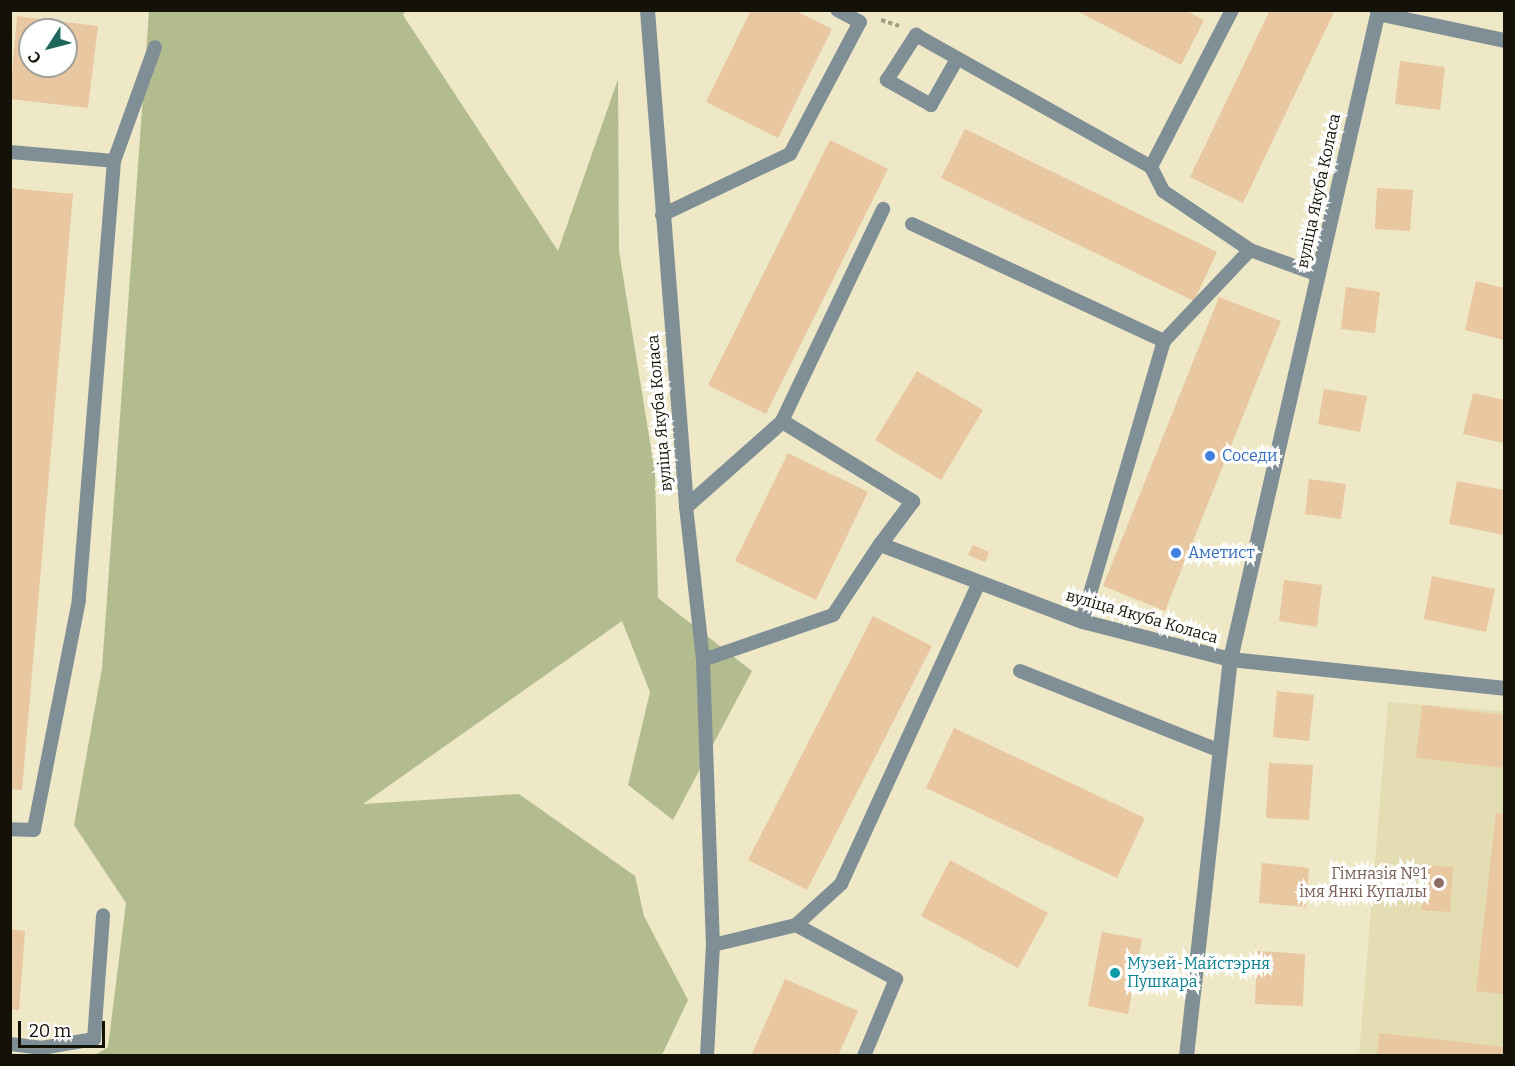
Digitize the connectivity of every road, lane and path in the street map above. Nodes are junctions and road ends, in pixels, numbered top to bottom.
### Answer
1 (647, 10) edge
2 (837, 10) edge
3 (1232, 10) edge
4 (1378, 12) edge
5 (1504, 40) edge
6 (155, 47) dead end
7 (957, 59) junction
8 (10, 152) edge
9 (114, 161) junction
10 (1151, 167) junction
11 (883, 208) dead end
12 (662, 215) junction
13 (912, 224) dead end
14 (1250, 250) junction
15 (1319, 275) junction
16 (1164, 341) junction
17 (782, 421) junction
18 (686, 506) junction
19 (880, 544) junction
20 (979, 582) junction
21 (1082, 621) junction
22 (1230, 659) junction
23 (703, 660) junction
24 (1020, 671) dead end
25 (1504, 688) edge
26 (1220, 751) junction
27 (10, 829) edge
28 (103, 915) dead end
29 (796, 925) junction
30 (713, 945) junction
31 (10, 1044) edge
32 (40, 1052) edge
33 (707, 1056) edge
34 (864, 1056) edge
35 (1186, 1056) edge

1 - 12 street, вуліца Якуба Коласа
2 - 12 lane
3 - 10 lane
4 - 5 street
4 - 15 street, вуліца Якуба Коласа
6 - 9 lane
7 - 7 lane
7 - 10 lane
8 - 9 lane
9 - 27 lane
10 - 14 lane
11 - 17 lane
12 - 18 street, вуліца Якуба Коласа
13 - 16 lane
14 - 15 lane
14 - 16 lane
15 - 22 street, вуліца Якуба Коласа
16 - 21 lane
17 - 18 street, вуліца Якуба Коласа
17 - 19 street
18 - 23 lane
19 - 20 street, вуліца Якуба Коласа
19 - 23 lane
20 - 21 street, вуліца Якуба Коласа
20 - 29 lane
21 - 22 street, вуліца Якуба Коласа
22 - 25 street
22 - 26 street, вуліца Якуба Коласа
23 - 30 lane
24 - 26 lane
26 - 35 street, вуліца Якуба Коласа
28 - 32 lane
29 - 30 lane
29 - 34 lane
30 - 33 lane
31 - 32 lane

